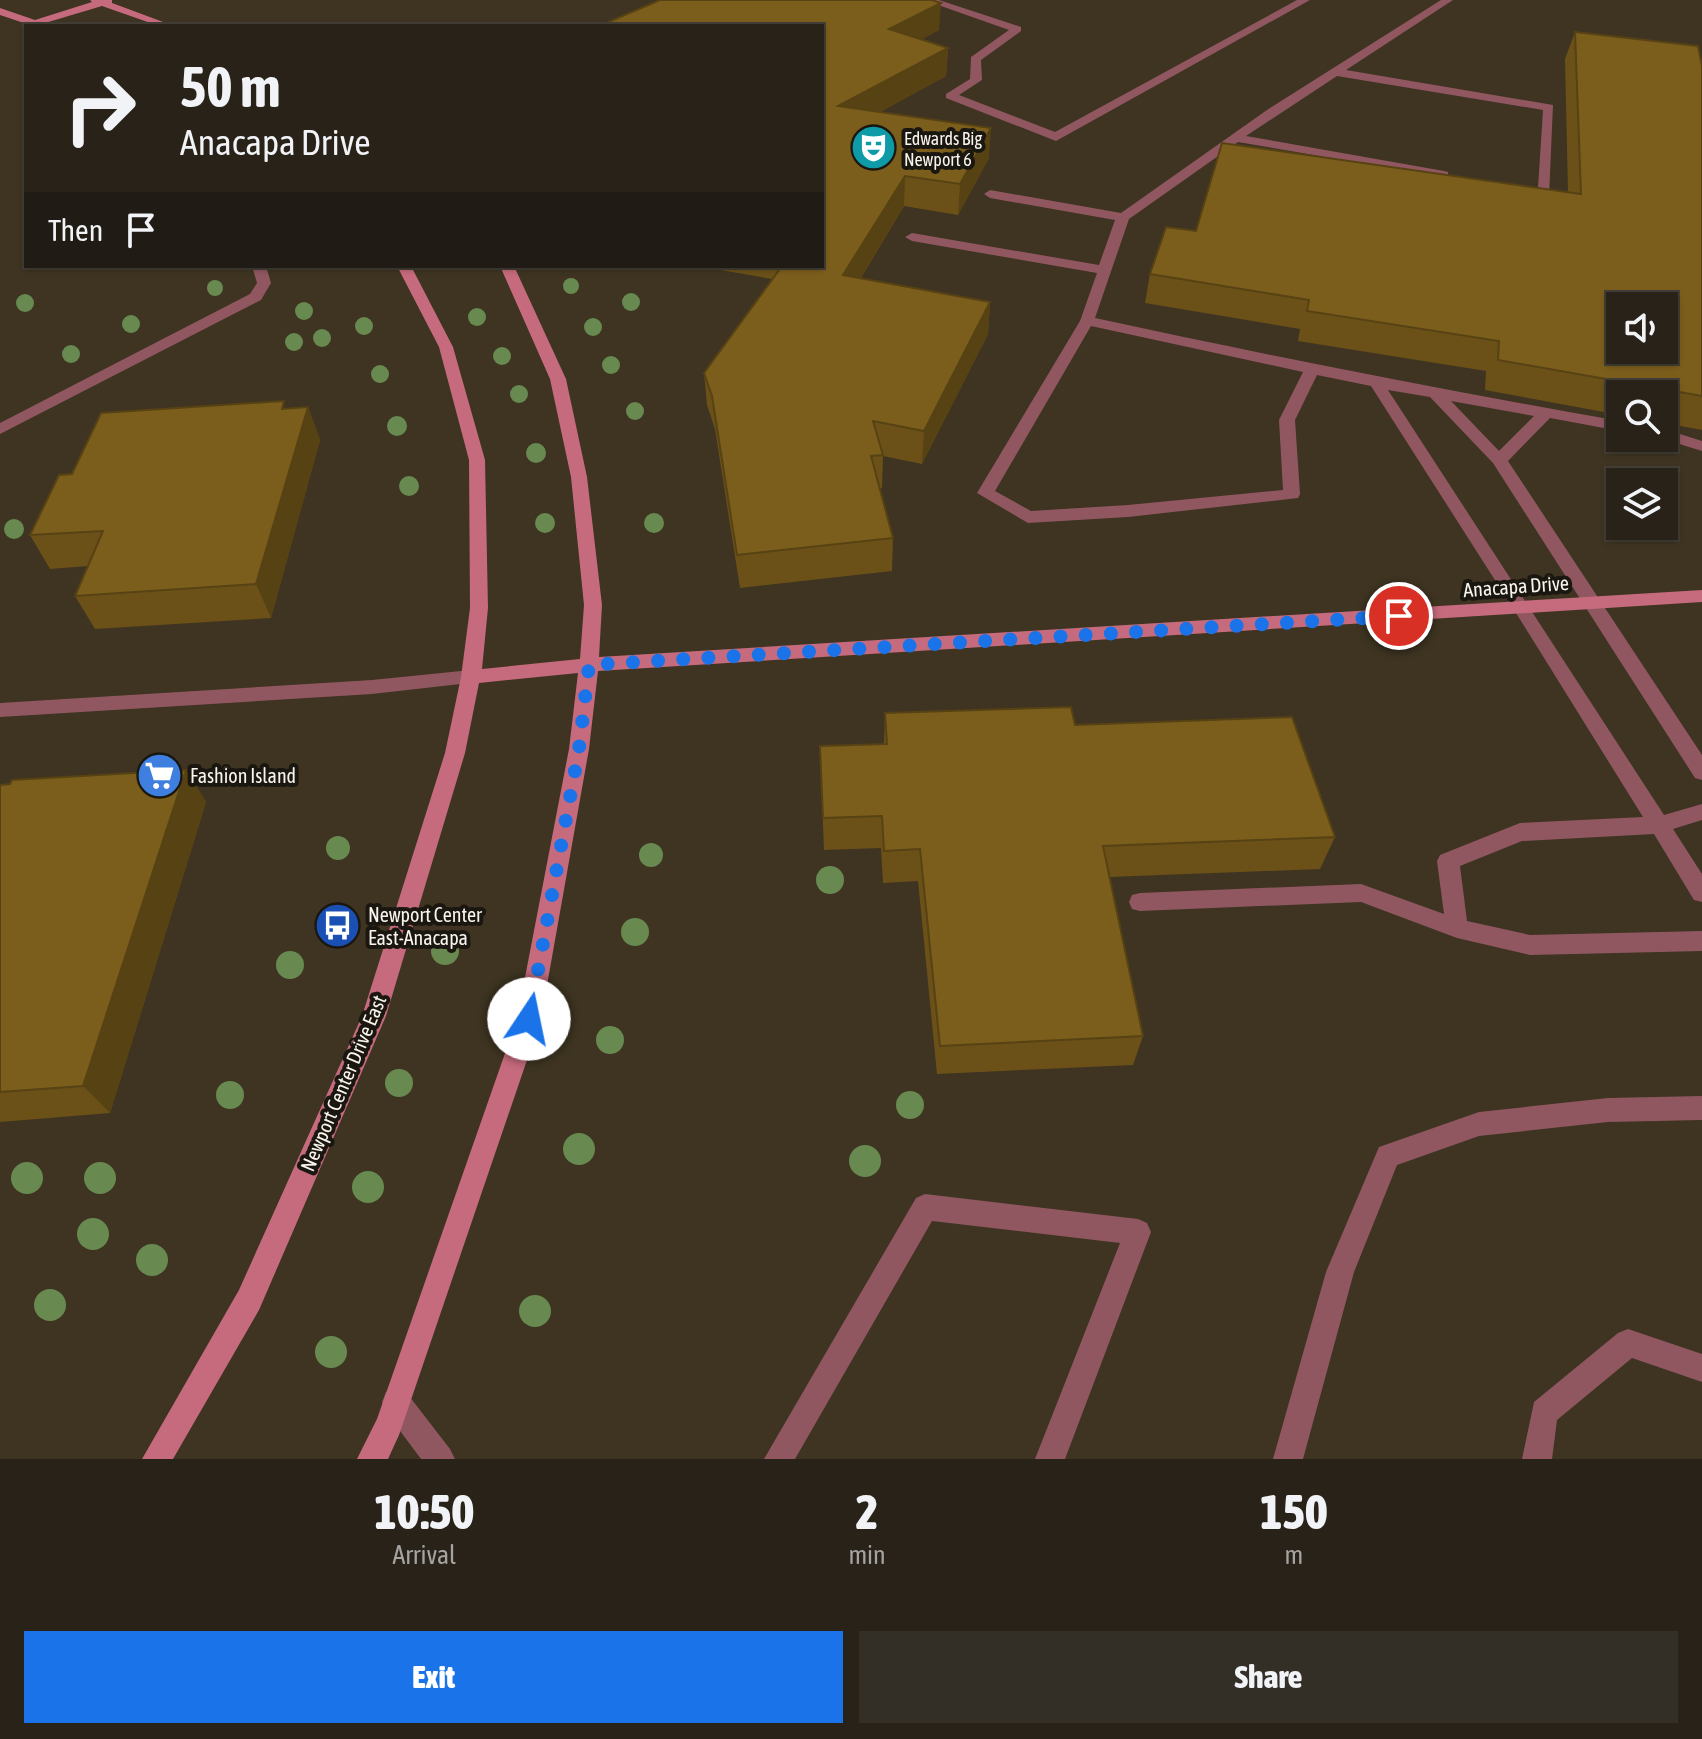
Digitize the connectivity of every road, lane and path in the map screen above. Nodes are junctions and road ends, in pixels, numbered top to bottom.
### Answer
1 (929, 0) edge
2 (1305, 0) edge
3 (1448, 0) edge
4 (103, 1) edge
5 (0, 11) edge
6 (36, 24) edge
7 (42, 24) edge
8 (164, 24) edge
9 (1336, 72) junction
10 (1235, 138) junction
11 (1451, 177) edge
12 (1513, 188) edge
13 (990, 194) dead end
14 (1123, 217) junction
15 (912, 237) dead end
16 (260, 268) edge
17 (405, 268) edge
18 (508, 268) edge
19 (1104, 270) junction
20 (1087, 321) junction
21 (1313, 367) junction
22 (1376, 383) junction
23 (1435, 393) junction
24 (1546, 413) junction
25 (1606, 424) edge
26 (0, 429) edge
27 (1678, 438) edge
28 (1702, 446) edge
29 (1499, 460) junction
30 (1702, 596) edge
31 (1592, 602) junction
32 (1523, 608) junction
33 (589, 665) junction
34 (471, 677) junction
35 (0, 710) edge
36 (1702, 772) edge
37 (1702, 812) edge
38 (1660, 825) junction
39 (1702, 893) edge
40 (1140, 902) dead end
41 (1457, 928) junction
42 (1702, 941) edge
43 (1702, 1108) edge
44 (1702, 1368) edge
45 (396, 1402) junction
46 (157, 1459) edge
47 (372, 1459) edge
48 (440, 1459) edge
49 (779, 1459) edge
50 (1050, 1459) edge
51 (1288, 1459) edge
52 (1537, 1459) edge

1 - 2 lane
3 - 9 lane
4 - 7 main road
4 - 8 main road
5 - 6 main road
9 - 10 lane
9 - 12 lane
10 - 11 lane
10 - 14 lane
13 - 14 lane
14 - 19 lane
15 - 19 lane
16 - 26 lane
17 - 34 main road, Newport Center Drive East
18 - 33 main road
19 - 20 lane
20 - 21 lane
20 - 21 lane
21 - 22 lane
22 - 23 lane
22 - 32 lane
23 - 24 lane
23 - 29 lane
24 - 25 lane
24 - 29 lane
27 - 28 lane
29 - 31 lane
30 - 31 main road, Anacapa Drive
31 - 32 main road, Anacapa Drive
31 - 36 lane
32 - 33 main road, Anacapa Drive
32 - 38 lane
33 - 34 main road, Anacapa Drive
33 - 45 main road
34 - 35 lane
34 - 46 main road, Newport Center Drive East
37 - 38 lane
38 - 39 lane
38 - 41 lane
40 - 41 lane
41 - 42 lane
43 - 51 lane
44 - 52 lane
45 - 47 main road
45 - 48 lane
49 - 50 lane

